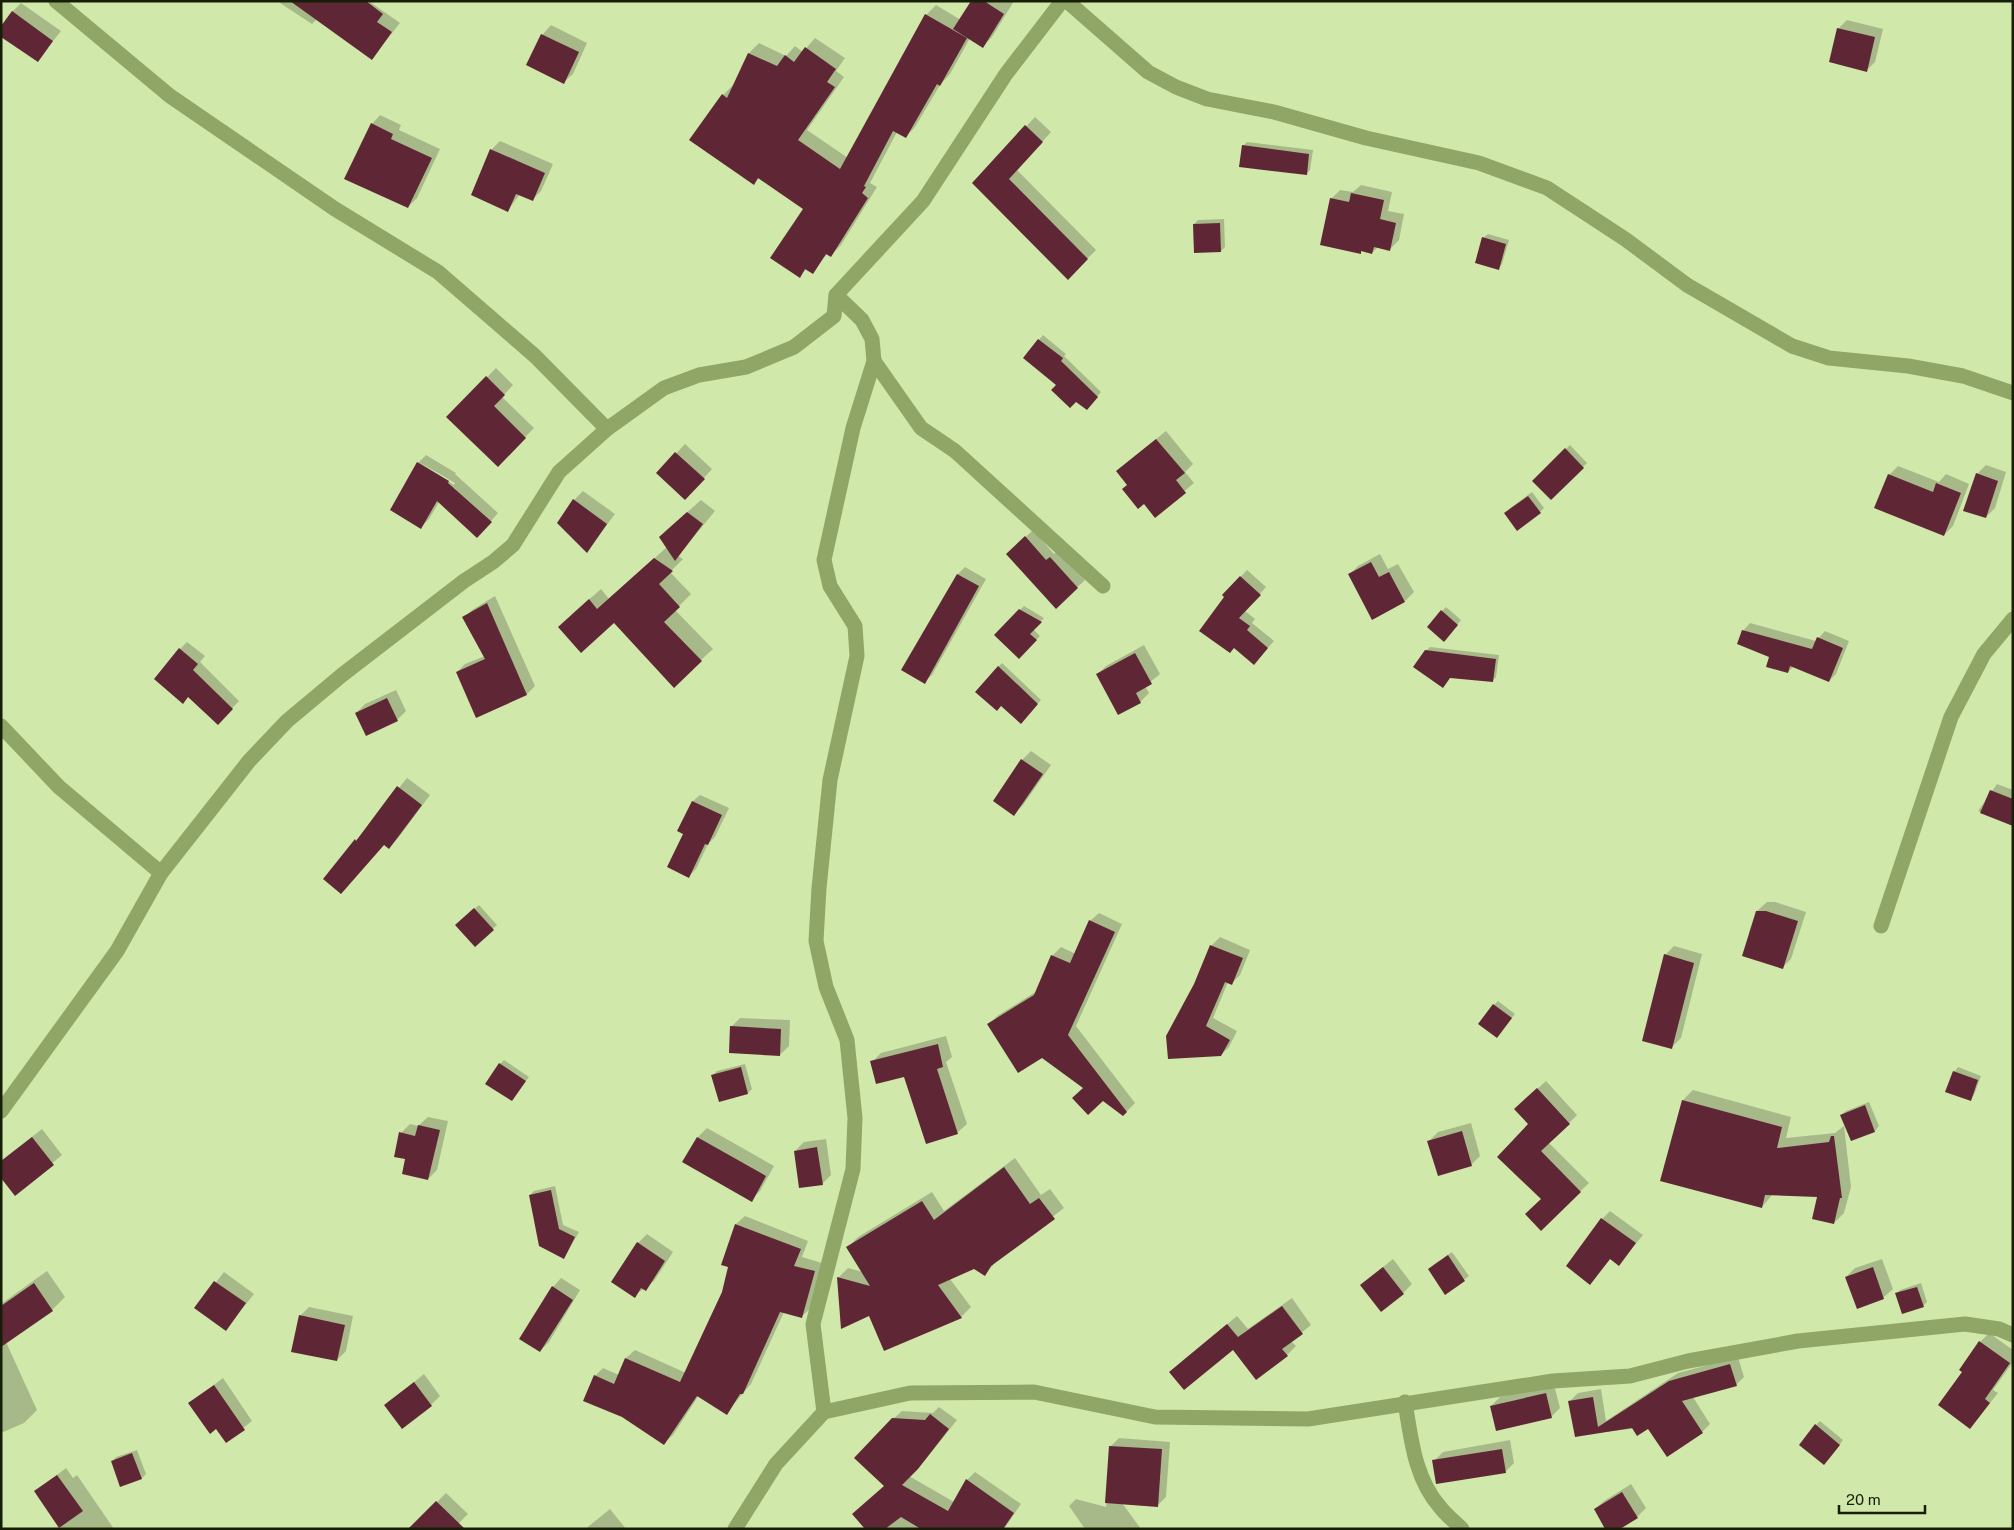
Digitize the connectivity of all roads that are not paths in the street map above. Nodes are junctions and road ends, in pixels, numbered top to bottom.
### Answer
1 (56, 1) edge
2 (1062, 1) edge
3 (1067, 1) edge
4 (836, 295) junction
5 (874, 361) junction
6 (2013, 393) edge
7 (607, 429) junction
8 (1103, 586) dead end
9 (2013, 619) edge
10 (1, 726) edge
11 (161, 873) junction
12 (1881, 926) dead end
13 (1, 1111) edge
14 (2013, 1335) edge
15 (1405, 1402) junction
16 (824, 1412) junction
17 (735, 1529) edge
18 (1462, 1529) edge

1 - 7 street
2 - 4 street
3 - 6 street
4 - 5 street
4 - 7 street
5 - 8 street
5 - 16 street
7 - 11 street
9 - 12 street
10 - 11 street
11 - 13 street
14 - 15 street
15 - 16 street
15 - 18 street
16 - 17 street

